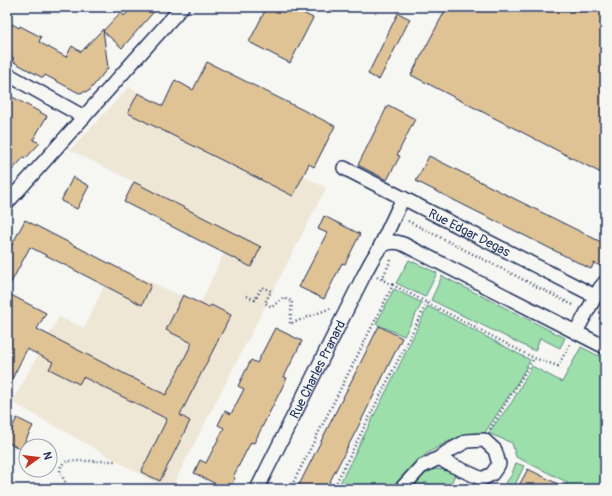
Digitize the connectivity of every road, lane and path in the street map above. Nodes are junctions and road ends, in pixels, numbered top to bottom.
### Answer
1 (182, 7) edge
2 (7, 74) edge
3 (84, 117) junction
4 (344, 168) dead end
5 (403, 198) junction
6 (7, 203) edge
7 (395, 214) junction
8 (383, 247) junction
9 (605, 282) edge
10 (247, 296) dead end
11 (596, 296) junction
12 (427, 303) junction
13 (335, 306) dead end
14 (587, 312) junction
15 (605, 321) edge
16 (571, 330) junction
17 (605, 347) edge
18 (534, 358) junction
19 (484, 440) junction
20 (439, 458) junction
21 (117, 461) dead end
22 (69, 489) edge
23 (257, 489) edge
24 (290, 489) edge
25 (333, 489) edge
26 (401, 489) edge

1 - 3 street
2 - 3 street
3 - 6 street
4 - 5 street, Rue Edgar Degas
5 - 7 street, Rue Charles Pranard
5 - 11 street, Rue Edgar Degas
7 - 8 street, Rue Charles Pranard
7 - 14 path
8 - 16 street
8 - 23 street, Rue Charles Pranard
9 - 11 street
10 - 13 path
11 - 14 street
12 - 18 path
12 - 24 path
12 - 25 path
14 - 15 path
14 - 16 street
16 - 17 street
16 - 18 path
18 - 19 path
19 - 20 street
19 - 20 street
20 - 26 street
21 - 22 path

